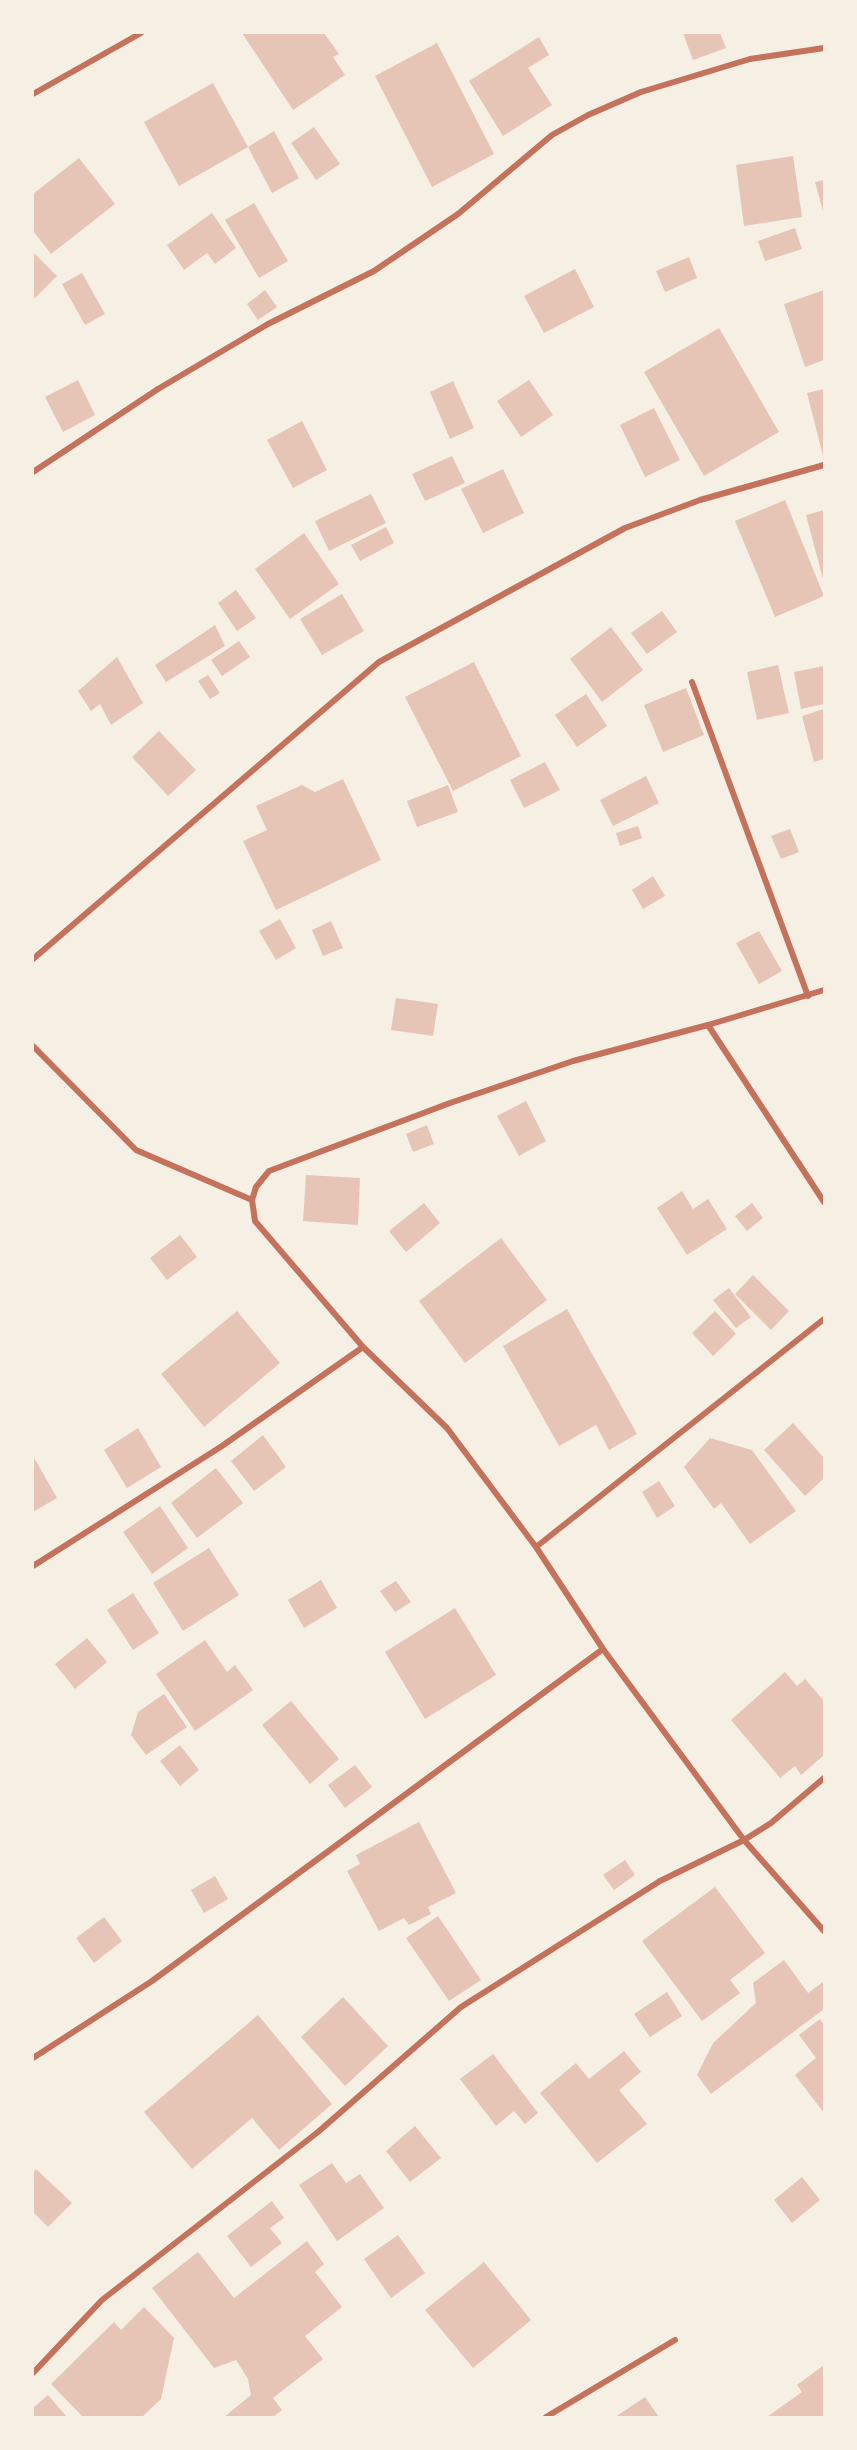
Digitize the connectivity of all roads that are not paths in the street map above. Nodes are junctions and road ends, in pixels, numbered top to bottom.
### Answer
1 (141, 33) edge
2 (824, 48) edge
3 (33, 94) edge
4 (824, 465) edge
5 (33, 472) edge
6 (692, 682) dead end
7 (33, 959) edge
8 (824, 990) edge
9 (808, 996) junction
10 (708, 1025) junction
11 (33, 1046) edge
12 (252, 1200) junction
13 (824, 1202) edge
14 (824, 1319) edge
15 (363, 1347) junction
16 (536, 1546) junction
17 (33, 1566) edge
18 (603, 1648) junction
19 (824, 1778) edge
20 (744, 1839) junction
21 (824, 1931) edge
22 (33, 2058) edge
23 (675, 2340) dead end
24 (33, 2373) edge
25 (546, 2417) edge

1 - 3 street
2 - 5 street
4 - 7 street
6 - 9 street
8 - 9 street
9 - 10 street
10 - 12 street
10 - 13 street
11 - 12 street
12 - 15 street
14 - 16 street
15 - 16 street
15 - 17 street
16 - 18 street
18 - 20 street
18 - 22 street
19 - 20 street
20 - 21 street
20 - 24 street
23 - 25 street

